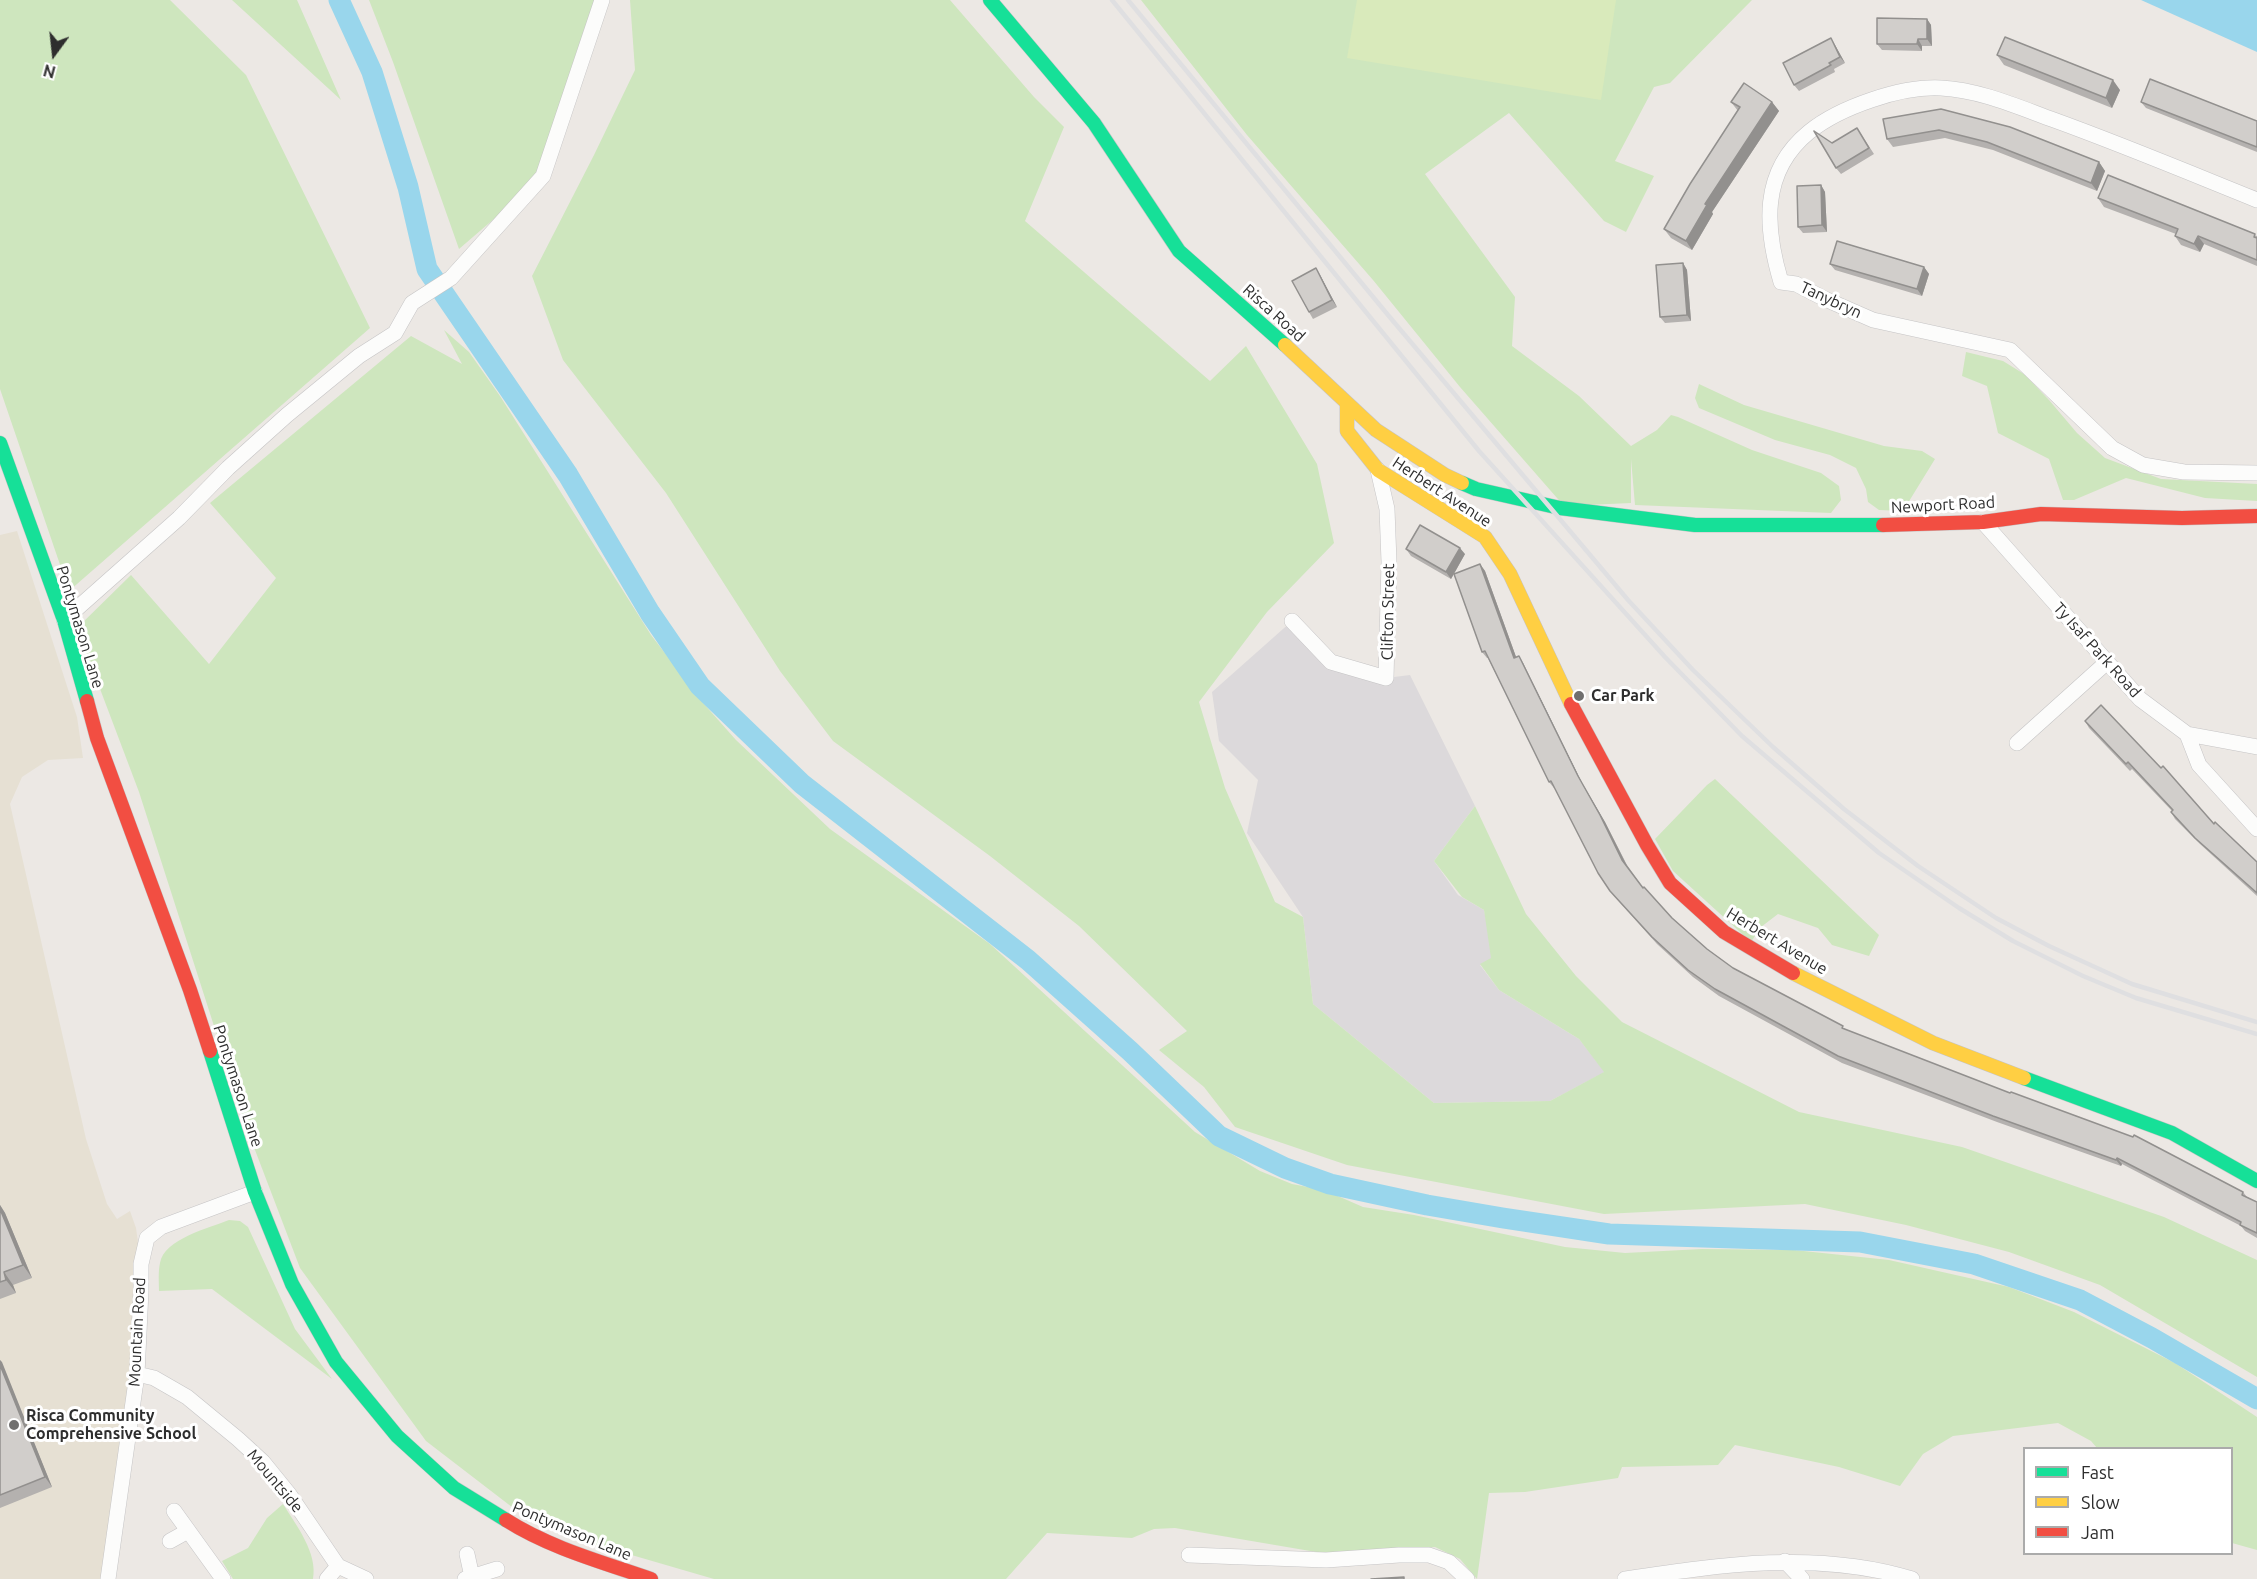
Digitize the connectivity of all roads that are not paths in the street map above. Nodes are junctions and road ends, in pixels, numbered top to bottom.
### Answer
1 (602, 0) edge
2 (990, 0) edge
3 (2257, 200) edge
4 (1347, 403) junction
5 (0, 443) edge
6 (1378, 470) junction
7 (2257, 473) edge
8 (2257, 516) edge
9 (1630, 518) joint
10 (1983, 522) junction
11 (64, 620) junction
12 (1292, 621) dead end
13 (2106, 663) junction
14 (2187, 734) junction
15 (2017, 743) dead end
16 (2257, 747) edge
17 (2257, 829) edge
18 (2257, 1181) edge
19 (255, 1192) junction
20 (137, 1374) junction
21 (174, 1511) dead end
22 (188, 1531) junction
23 (170, 1541) dead end
24 (466, 1554) dead end
25 (1189, 1555) dead end
26 (1785, 1561) junction
27 (338, 1566) junction
28 (497, 1569) dead end
29 (1662, 1576) edge
30 (1896, 1576) edge
31 (469, 1578) edge
32 (108, 1579) edge
33 (223, 1579) edge
34 (327, 1579) edge
35 (366, 1579) edge
36 (651, 1579) edge
37 (1467, 1579) edge
38 (1625, 1579) edge
39 (1802, 1579) edge
40 (1912, 1579) edge

1 - 11 street
2 - 4 street, Risca Road
3 - 7 street, Tanybryn
4 - 6 street, Herbert Avenue
4 - 9 street, Risca Road
5 - 11 street, Pontymason Lane
6 - 12 street, Clifton Street
6 - 18 street, Herbert Avenue
8 - 10 street, Newport Road
9 - 10 street, Newport Road
10 - 13 street, Ty Isaf Park Road
11 - 19 street, Pontymason Lane
13 - 14 street, Ty Isaf Park Road
13 - 15 street
14 - 16 street
14 - 17 street
19 - 20 street, Mountain Road
19 - 36 street, Pontymason Lane
20 - 27 street, Mountside
20 - 32 street, Mountain Road
21 - 22 street
22 - 23 street
22 - 33 street
24 - 31 street
25 - 37 street
26 - 29 street
26 - 30 street
26 - 39 street
27 - 34 street
27 - 35 street
28 - 31 street
29 - 38 street
30 - 40 street

